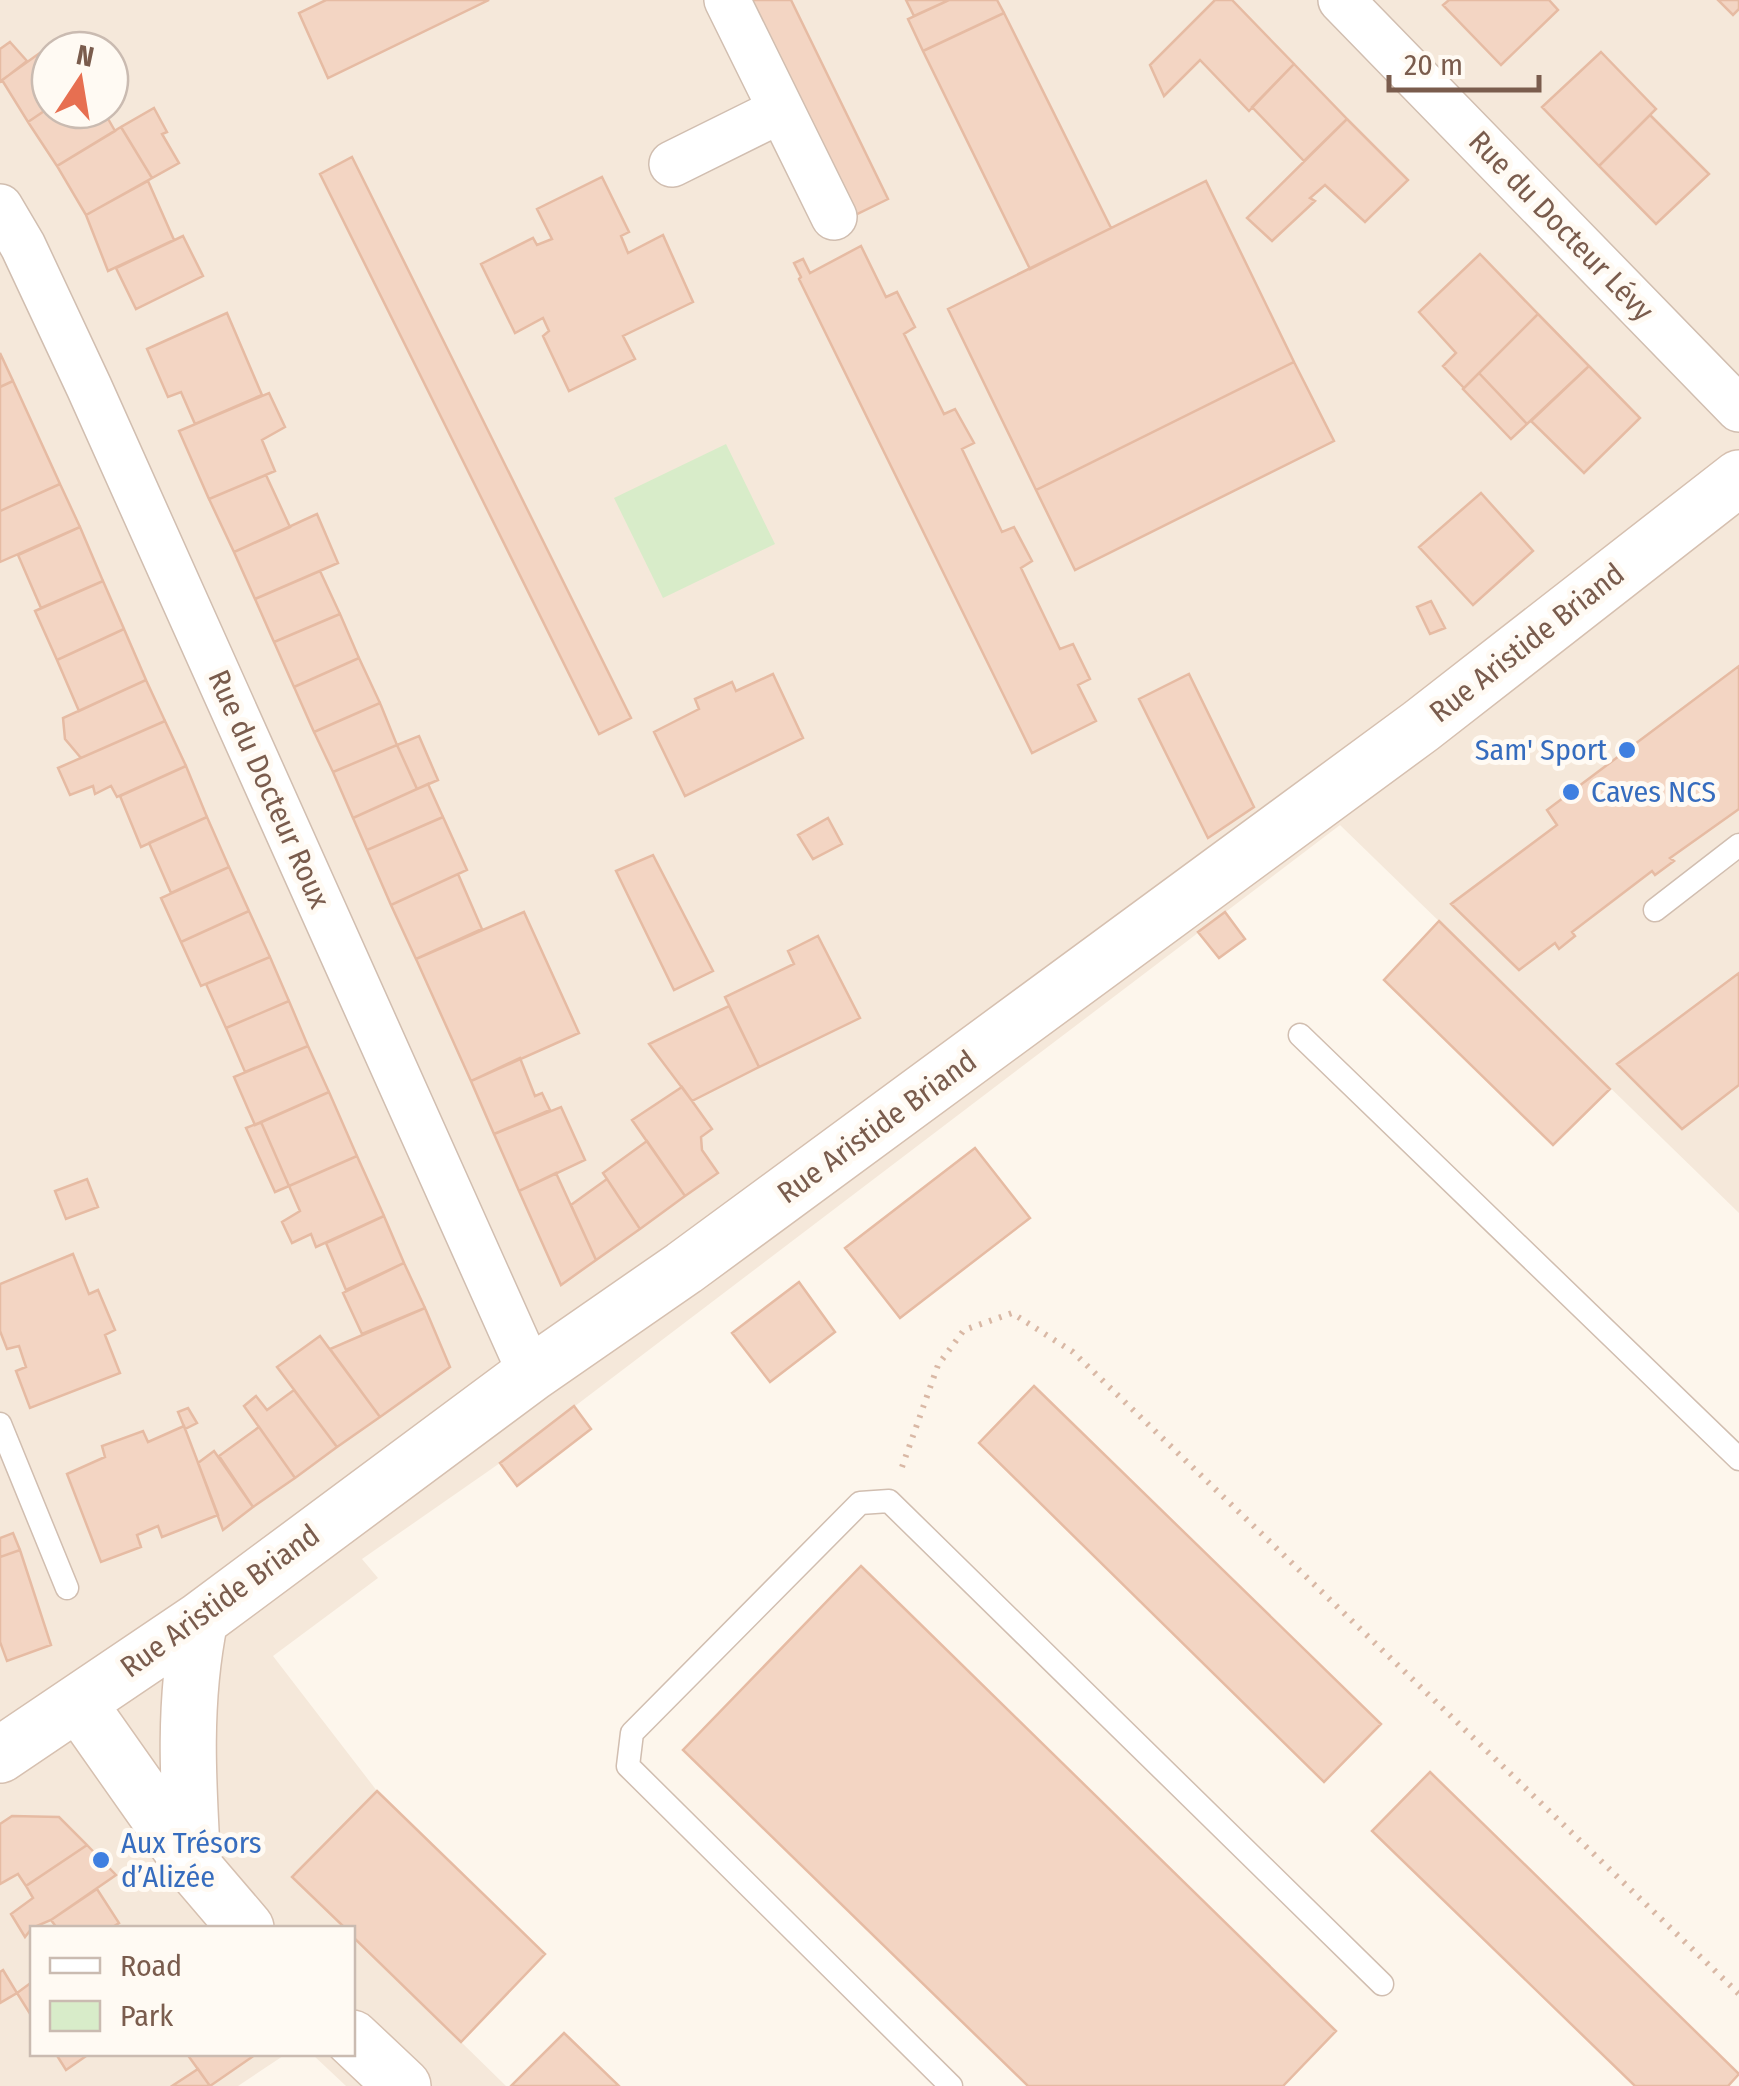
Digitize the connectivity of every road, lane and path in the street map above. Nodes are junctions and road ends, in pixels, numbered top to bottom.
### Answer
1 (727, 0) edge
2 (1341, 0) edge
3 (781, 110) junction
4 (672, 164) dead end
5 (0, 207) edge
6 (834, 217) dead end
7 (1739, 409) edge
8 (1739, 478) edge
9 (1739, 845) edge
10 (1654, 910) dead end
11 (1300, 1035) dead end
12 (531, 1374) junction
13 (0, 1424) edge
14 (1739, 1460) edge
15 (889, 1501) junction
16 (67, 1588) dead end
17 (200, 1620) junction
18 (79, 1704) junction
19 (0, 1756) edge
20 (193, 1866) junction
21 (244, 1926) edge
22 (1382, 1984) dead end
23 (1739, 1994) edge
24 (355, 2041) edge
25 (403, 2086) edge
26 (951, 2086) edge

1 - 3 street
2 - 7 street, Rue du Docteur Lévy
3 - 4 street
3 - 6 street
5 - 12 street, Rue du Docteur Roux
8 - 12 street, Rue Aristide Briand
9 - 10 lane
11 - 14 lane
12 - 17 street, Rue Aristide Briand
13 - 16 lane
15 - 22 lane
15 - 23 path
15 - 26 lane
17 - 18 street, Rue Aristide Briand
17 - 20 street
18 - 19 street, Rue Aristide Briand
18 - 20 street
20 - 21 street
24 - 25 street

